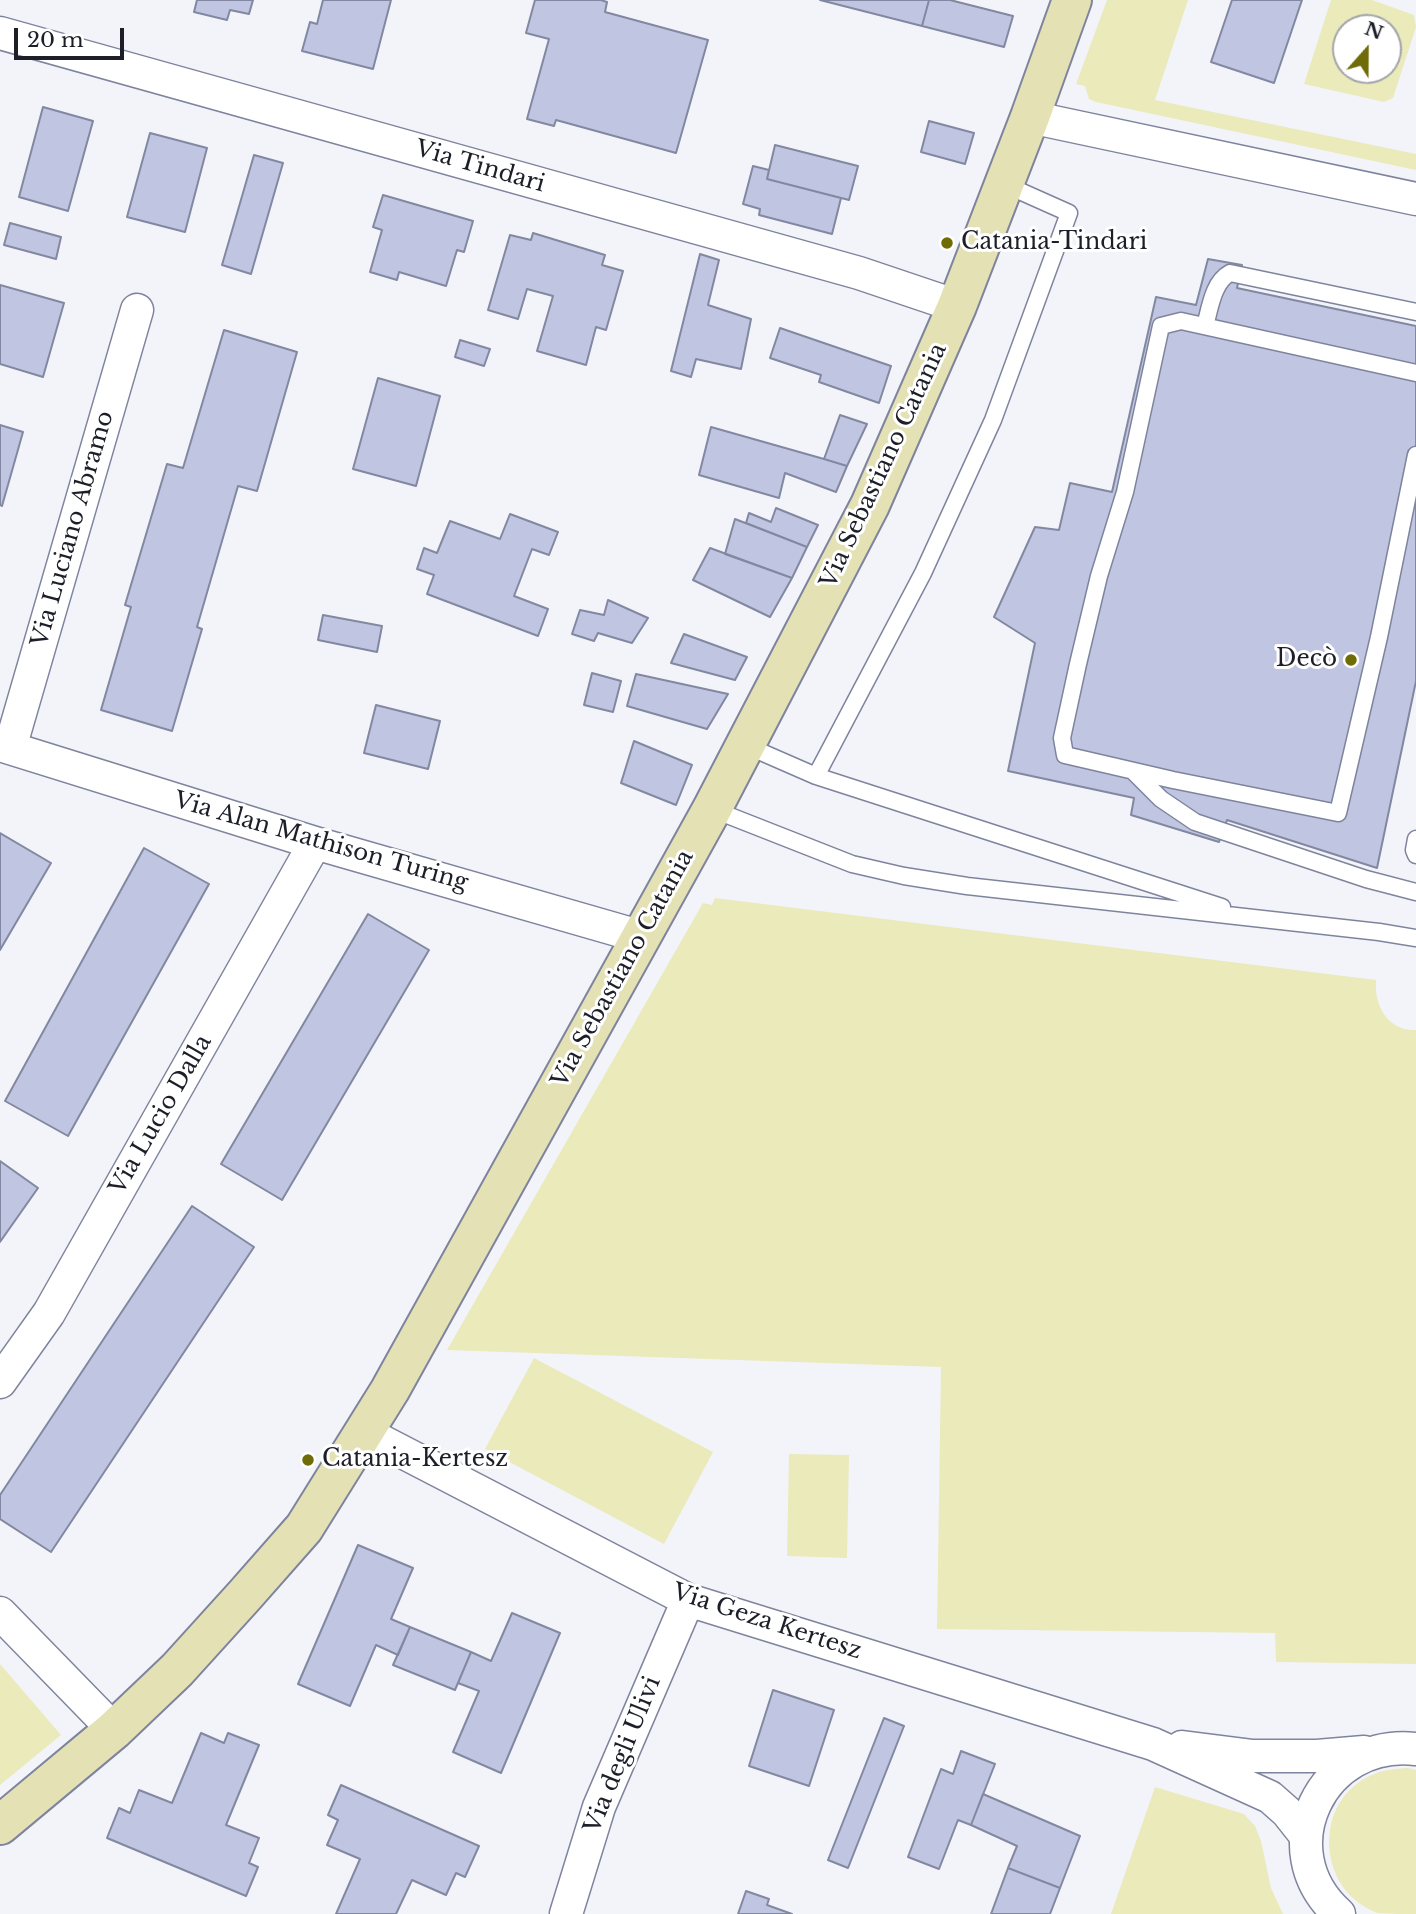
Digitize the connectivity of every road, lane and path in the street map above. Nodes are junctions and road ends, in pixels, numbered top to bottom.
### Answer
1 (1072, 0) edge
2 (0, 33) edge
3 (1030, 117) junction
4 (1004, 184) junction
5 (1416, 199) edge
6 (957, 306) junction
7 (137, 310) dead end
8 (1416, 313) edge
9 (1205, 326) junction
10 (1416, 373) edge
11 (1416, 455) edge
12 (745, 746) junction
13 (5, 747) edge
14 (1133, 771) junction
15 (816, 776) junction
16 (712, 809) junction
17 (1416, 839) edge
18 (315, 843) junction
19 (1416, 855) edge
20 (1416, 892) edge
21 (1254, 918) junction
22 (642, 937) junction
23 (1416, 938) edge
24 (0, 1382) edge
25 (364, 1432) junction
26 (688, 1600) junction
27 (0, 1613) edge
28 (114, 1730) junction
29 (1153, 1744) junction
30 (1402, 1747) edge
31 (0, 1825) edge
32 (1306, 1836) junction
33 (566, 1914) edge
34 (1339, 1914) edge

1 - 3 main road, Via Sebastiano Catania
2 - 6 street, Via Tindari
3 - 4 main road, Via Sebastiano Catania
3 - 5 street
4 - 6 main road, Via Sebastiano Catania
4 - 15 lane
6 - 12 main road, Via Sebastiano Catania
7 - 13 street, Via Luciano Abramo
8 - 9 lane
9 - 10 lane
9 - 14 lane
11 - 14 lane
12 - 15 lane
12 - 16 main road, Via Sebastiano Catania
13 - 18 street, Via Alan Mathison Turing
14 - 20 lane
15 - 21 lane
16 - 21 lane
16 - 22 main road, Via Sebastiano Catania
17 - 19 lane
18 - 22 street, Via Alan Mathison Turing
18 - 24 street, Via Lucio Dalla
21 - 23 lane
22 - 25 main road, Via Sebastiano Catania
25 - 26 street, Via Geza Kertesz
25 - 28 main road, Via Sebastiano Catania
26 - 29 street, Via Geza Kertesz
26 - 33 street, Via degli Ulivi
27 - 28 street
28 - 31 main road, Via Sebastiano Catania
29 - 30 street
29 - 32 street
30 - 32 street
32 - 34 street

